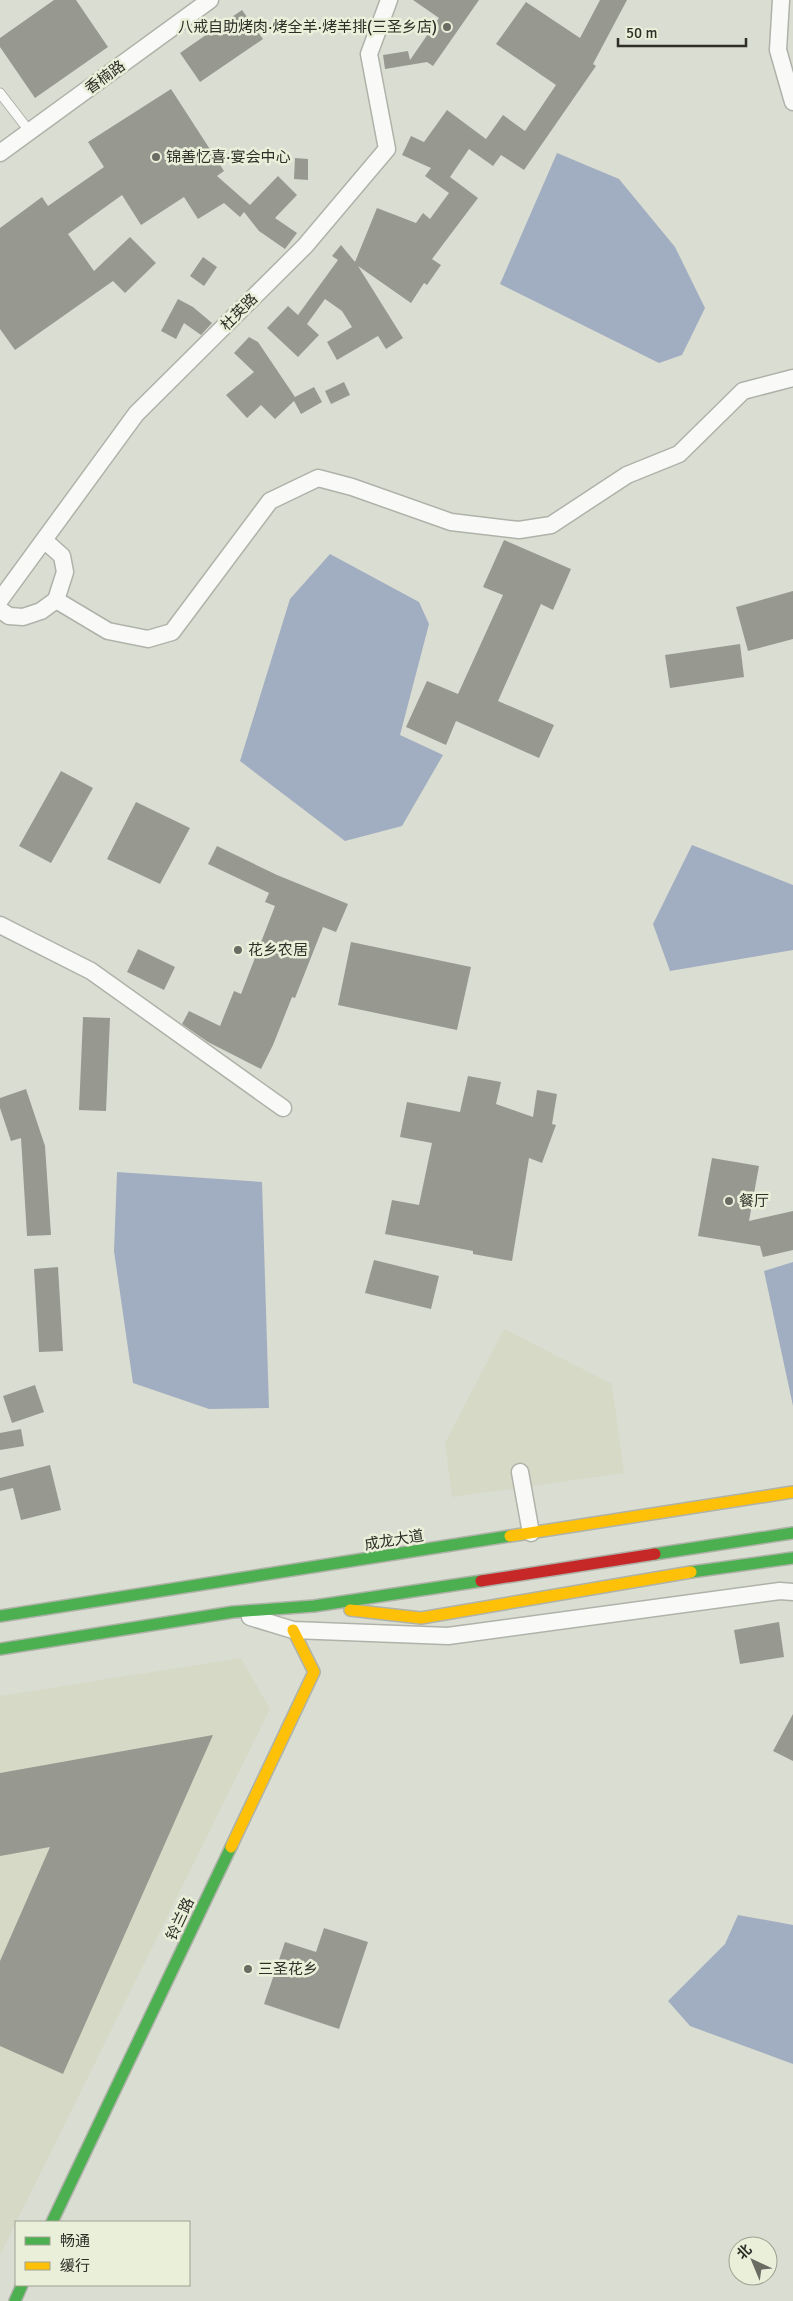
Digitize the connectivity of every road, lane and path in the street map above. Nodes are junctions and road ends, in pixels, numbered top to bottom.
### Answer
1 (210, 0) edge
2 (389, 0) edge
3 (781, 0) edge
4 (0, 93) edge
5 (793, 102) edge
6 (30, 132) junction
7 (0, 153) edge
8 (793, 378) edge
9 (44, 540) junction
10 (0, 600) edge
11 (56, 600) junction
12 (0, 610) edge
13 (0, 925) edge
14 (283, 1108) dead end
15 (520, 1472) dead end
16 (793, 1492) edge
17 (531, 1533) junction
18 (793, 1533) edge
19 (793, 1558) edge
20 (793, 1592) edge
21 (314, 1606) junction
22 (234, 1612) junction
23 (0, 1616) edge
24 (293, 1630) junction
25 (0, 1649) edge
26 (52, 2221) edge
27 (22, 2286) edge
28 (15, 2301) edge

1 - 6 street, 香楠路
2 - 9 street, 杜英路
3 - 5 street
4 - 6 lane
6 - 7 street, 香楠路
8 - 11 street
9 - 10 street, 杜英路
9 - 11 street
11 - 12 street
13 - 14 street
15 - 17 street
16 - 17 main road, 成龙大道
17 - 23 main road, 成龙大道
18 - 21 main road
19 - 21 main road
20 - 24 street
21 - 22 main road
22 - 24 street
22 - 25 main road
24 - 26 main road, 铃兰路
27 - 28 main road

